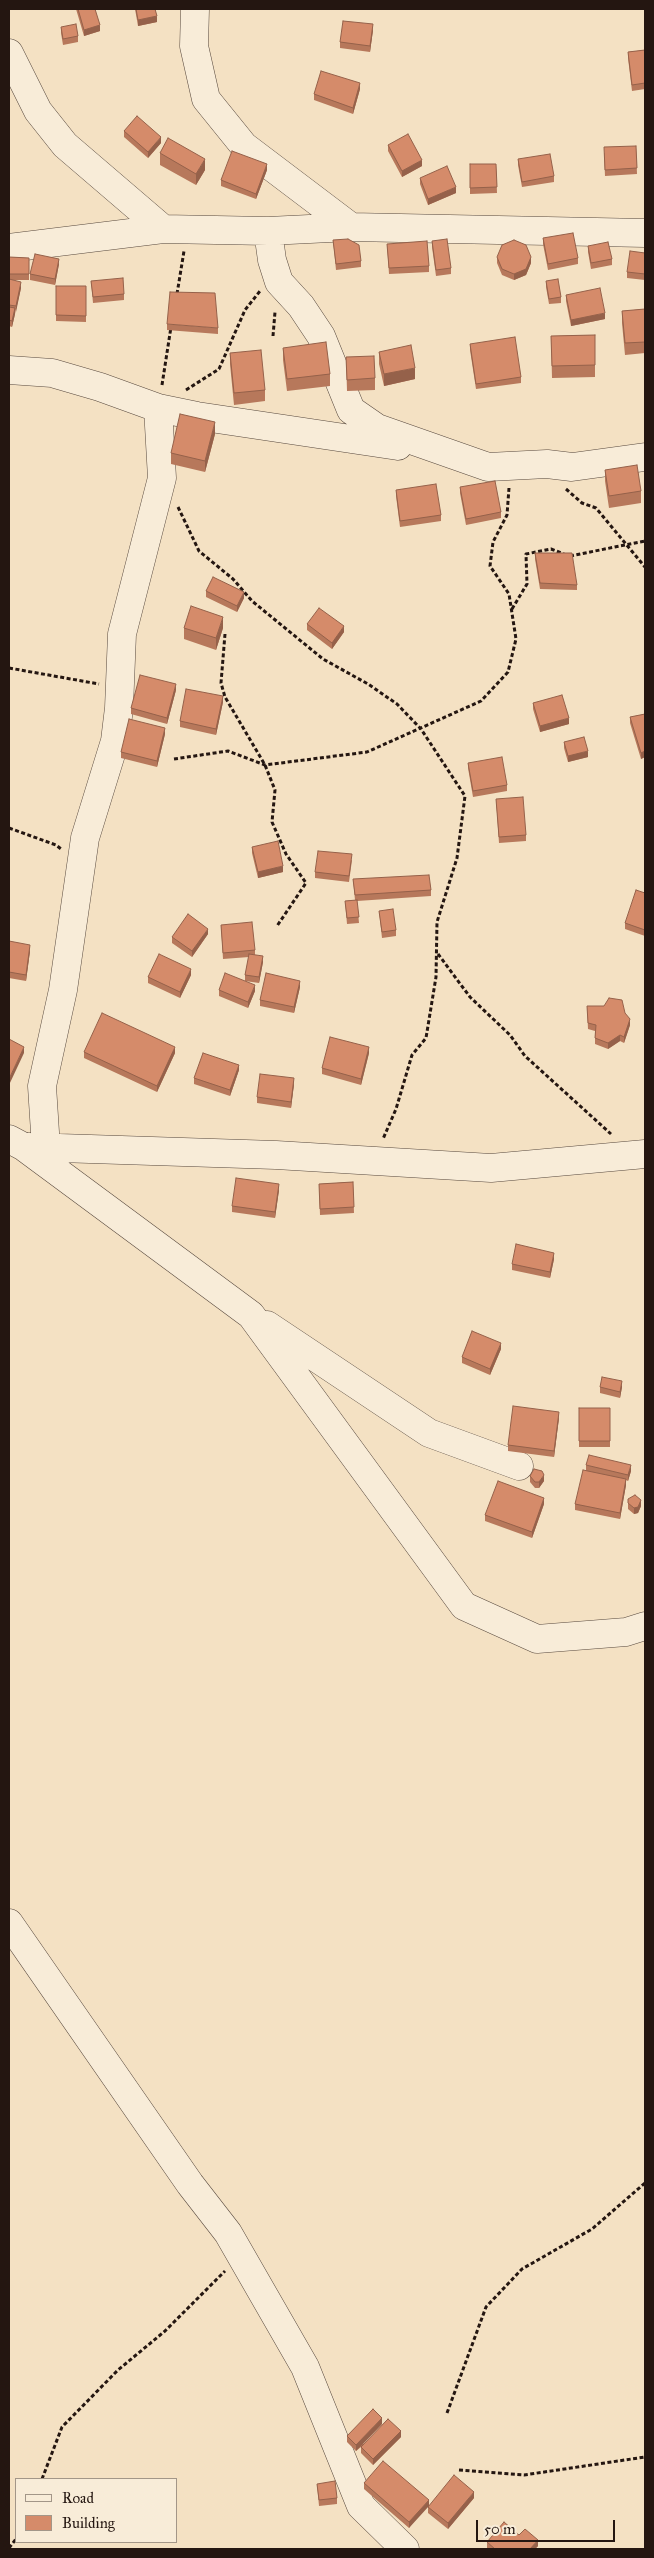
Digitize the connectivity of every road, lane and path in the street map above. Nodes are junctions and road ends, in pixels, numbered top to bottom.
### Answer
1 (195, 9) edge
2 (9, 53) edge
3 (15, 90) edge
4 (351, 227) junction
5 (176, 229) junction
6 (268, 231) junction
7 (645, 233) edge
8 (9, 248) edge
9 (277, 275) junction
10 (177, 295) edge
11 (172, 323) edge
12 (9, 370) edge
13 (158, 408) junction
14 (445, 453) junction
15 (645, 457) edge
16 (518, 464) junction
17 (162, 478) junction
18 (564, 487) dead end
19 (645, 541) edge
20 (624, 545) junction
21 (645, 567) edge
22 (511, 610) junction
23 (225, 634) dead end
24 (9, 668) edge
25 (120, 688) junction
26 (421, 729) junction
27 (174, 759) dead end
28 (266, 765) junction
29 (9, 828) edge
30 (82, 863) junction
31 (276, 926) dead end
32 (437, 954) junction
33 (26, 1144) edge
34 (636, 1154) edge
35 (377, 1162) junction
36 (251, 1315) junction
37 (518, 1466) dead end
38 (645, 1626) edge
39 (9, 1924) edge
40 (645, 2183) edge
41 (240, 2254) junction
42 (447, 2413) dead end
43 (645, 2457) edge
44 (459, 2470) dead end
45 (42, 2478) edge
46 (404, 2549) edge

1 - 4 street
2 - 3 street
3 - 5 street
4 - 6 street
4 - 7 street
5 - 6 street
5 - 8 street
5 - 10 path
6 - 9 street
9 - 13 path
9 - 14 street
11 - 13 path
12 - 13 street
13 - 14 street
13 - 17 street
14 - 16 street
15 - 16 street
16 - 22 path
17 - 25 street
17 - 26 path
18 - 20 path
19 - 20 path
20 - 21 path
20 - 22 path
22 - 26 path
23 - 28 path
24 - 25 path
25 - 30 street
26 - 28 path
26 - 32 path
27 - 28 path
28 - 31 path
29 - 30 path
30 - 33 street
32 - 34 path
32 - 35 path
33 - 35 street
33 - 36 street
34 - 35 street
36 - 37 street
36 - 38 street
39 - 41 street
40 - 42 path
41 - 45 path
41 - 46 street
43 - 44 path

